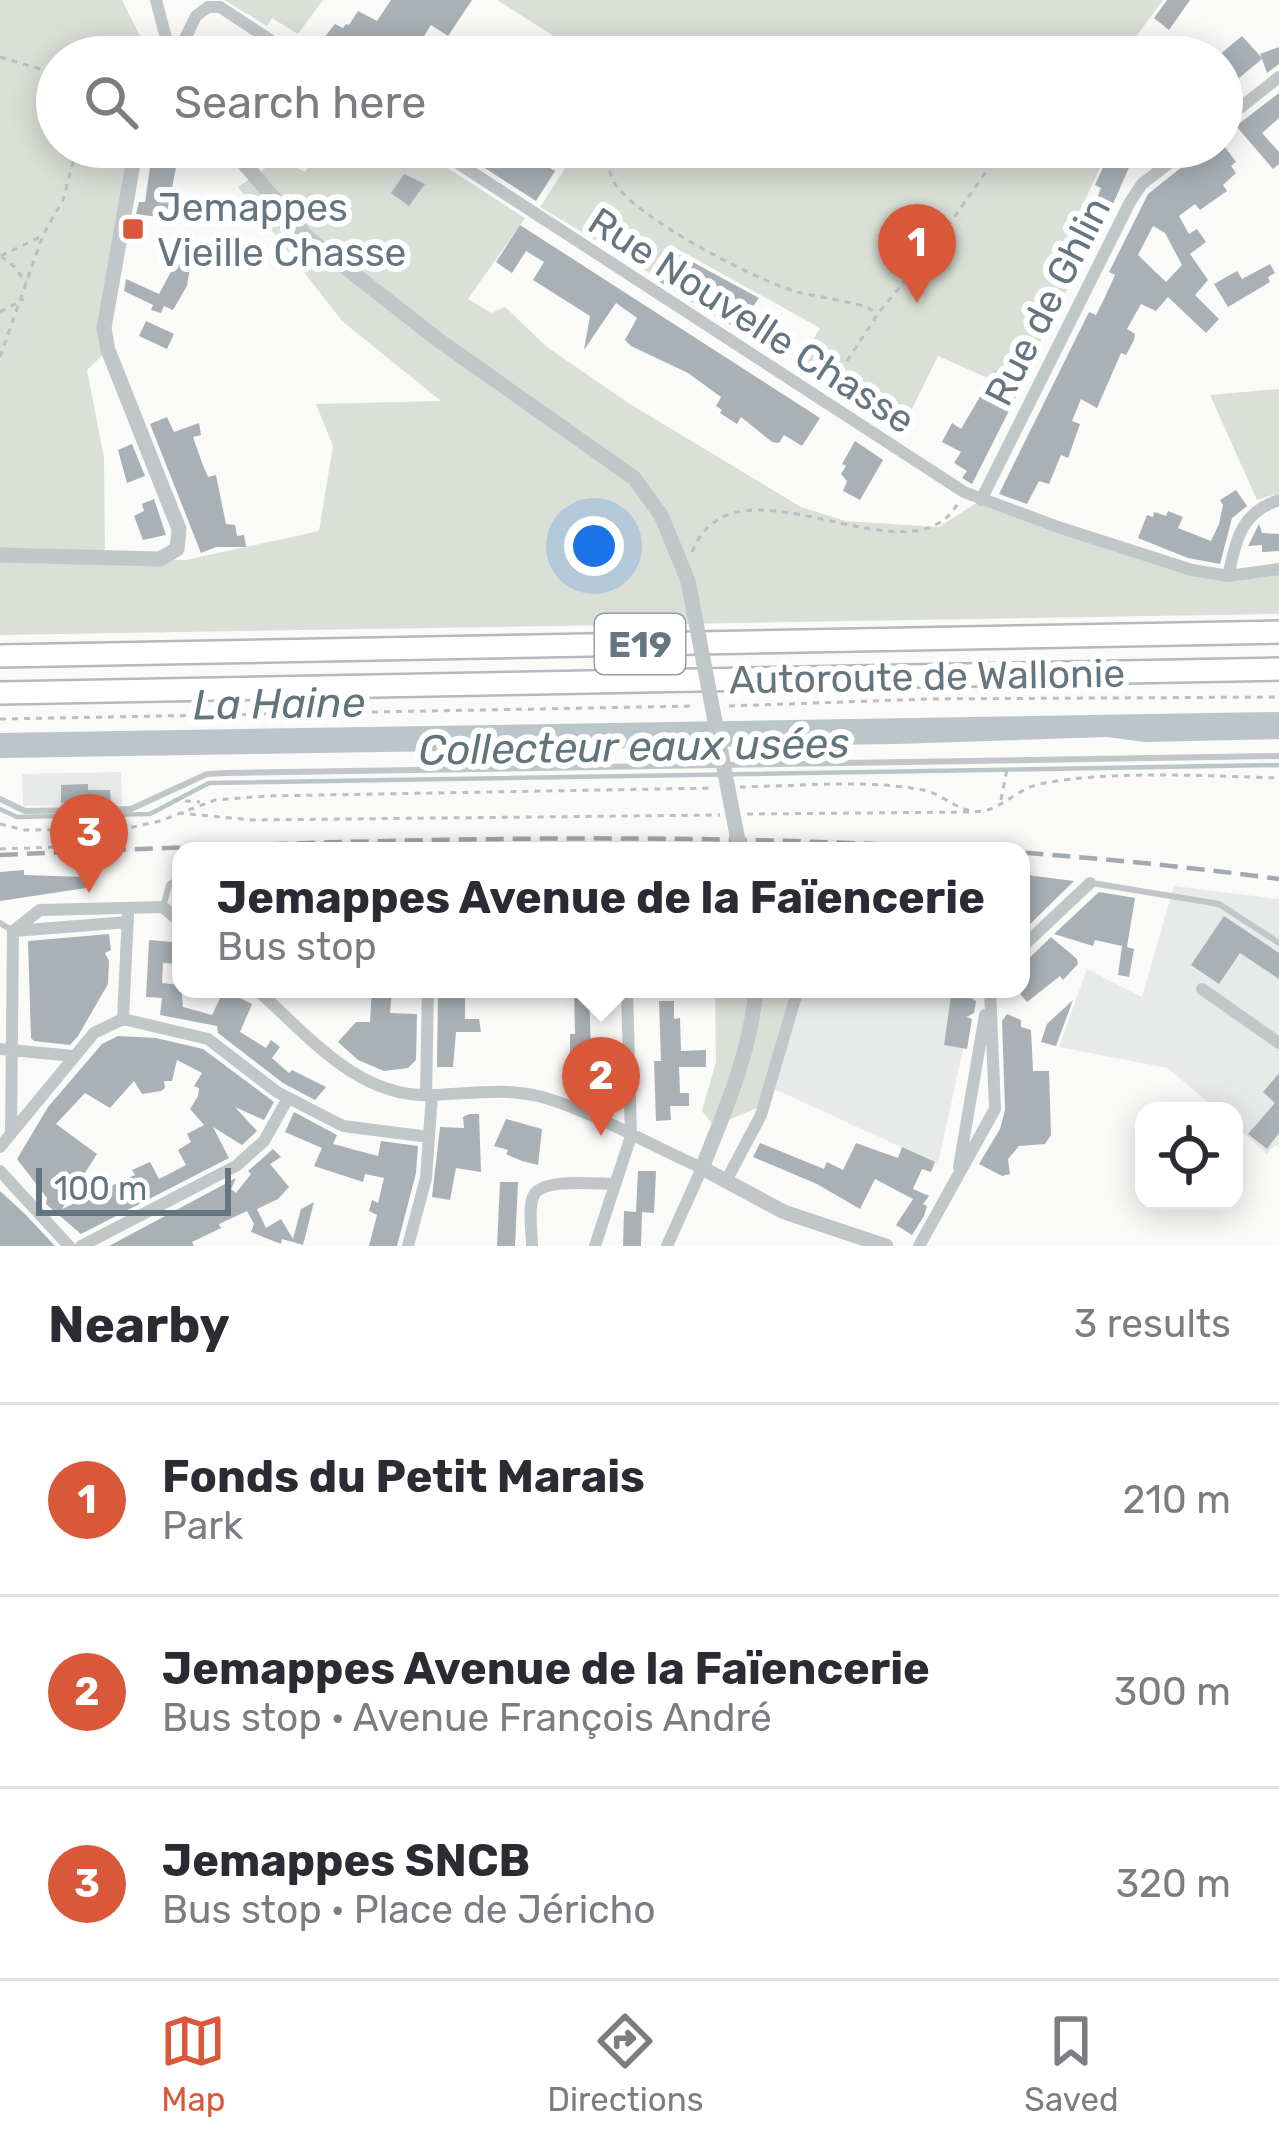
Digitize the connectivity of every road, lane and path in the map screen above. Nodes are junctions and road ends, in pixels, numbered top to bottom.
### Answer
1 (156, 0) edge
2 (210, 3) edge
3 (167, 36) edge
4 (185, 36) edge
5 (263, 36) edge
6 (0, 57) edge
7 (36, 68) edge
8 (1279, 77) edge
9 (1243, 105) edge
10 (71, 168) edge
11 (132, 168) edge
12 (248, 168) edge
13 (465, 168) edge
14 (608, 168) edge
15 (1163, 168) edge
16 (988, 169) dead end
17 (44, 236) junction
18 (0, 256) edge
19 (27, 286) junction
20 (24, 298) junction
21 (0, 312) edge
22 (874, 320) junction
23 (0, 357) edge
24 (820, 401) junction
25 (964, 491) junction
26 (981, 500) junction
27 (1279, 500) edge
28 (0, 555) edge
29 (1279, 568) edge
30 (1228, 575) junction
31 (686, 576) junction
32 (1279, 632) edge
33 (0, 656) edge
34 (1279, 669) edge
35 (0, 693) edge
36 (1279, 697) edge
37 (700, 706) dead end
38 (723, 706) dead end
39 (0, 719) edge
40 (1279, 756) edge
41 (1007, 760) junction
42 (1279, 778) edge
43 (154, 798) junction
44 (0, 799) edge
45 (207, 802) junction
46 (1000, 802) junction
47 (977, 812) junction
48 (176, 813) junction
49 (0, 824) edge
50 (83, 830) junction
51 (738, 842) edge
52 (0, 849) edge
53 (172, 883) edge
54 (1090, 883) joint
55 (163, 908) junction
56 (128, 915) junction
57 (172, 916) edge
58 (6, 927) edge
59 (1030, 940) edge
60 (1279, 943) edge
61 (1202, 989) dead end
62 (266, 998) edge
63 (428, 998) edge
64 (627, 998) edge
65 (754, 998) edge
66 (794, 998) edge
67 (989, 998) edge
68 (990, 998) edge
69 (123, 1018) junction
70 (1279, 1043) edge
71 (7, 1050) edge
72 (74, 1056) junction
73 (429, 1095) junction
74 (288, 1098) junction
75 (11, 1136) junction
76 (631, 1136) junction
77 (429, 1137) junction
78 (0, 1148) edge
79 (702, 1168) junction
80 (0, 1171) edge
81 (957, 1174) junction
82 (726, 1181) junction
83 (615, 1184) junction
84 (69, 1246) edge
85 (81, 1246) edge
86 (408, 1246) edge
87 (532, 1246) edge
88 (595, 1246) edge
89 (667, 1246) edge
90 (886, 1246) edge
91 (920, 1246) edge

1 - 3 street
2 - 4 street
2 - 5 street
6 - 7 path
8 - 9 street
10 - 17 path
11 - 28 street
12 - 31 street
13 - 24 street, Rue Nouvelle Chasse
14 - 22 path
15 - 26 street, Rue de Ghlin
16 - 22 path
17 - 18 path
17 - 19 path
18 - 19 path
19 - 20 path
20 - 21 path
20 - 23 path
22 - 24 path
24 - 25 street, Rue Nouvelle Chasse
25 - 26 street, Rue Nouvelle Chasse
25 - 31 path
26 - 30 street, Rue Nouvelle Chasse
27 - 30 street
29 - 30 street, Rue Nouvelle Chasse
31 - 51 street, bridge
32 - 33 highway, Autoroute de Wallonie / E19
34 - 35 highway, Autoroute de Wallonie / E19
36 - 38 path
37 - 39 path
40 - 41 lane
41 - 43 lane
41 - 46 path
42 - 46 path
43 - 44 lane
43 - 45 path
45 - 47 path
45 - 48 path
46 - 47 path
47 - 48 path
48 - 50 path
49 - 50 path
50 - 52 path
53 - 55 lane
54 - 59 street
54 - 60 lane
55 - 56 street
55 - 57 street
56 - 58 street
56 - 69 street
58 - 71 street
61 - 70 street
62 - 73 street
63 - 73 street
64 - 76 street
65 - 79 street
66 - 82 street
67 - 81 street
68 - 81 street
69 - 72 street
69 - 74 street
71 - 72 street
71 - 75 street
72 - 75 street
73 - 76 street
73 - 77 street
74 - 77 street
74 - 85 street
75 - 78 street
76 - 79 street
76 - 83 street
77 - 86 street
79 - 82 street
79 - 89 street
80 - 84 street
81 - 91 street
82 - 90 street
83 - 87 street
83 - 88 street

